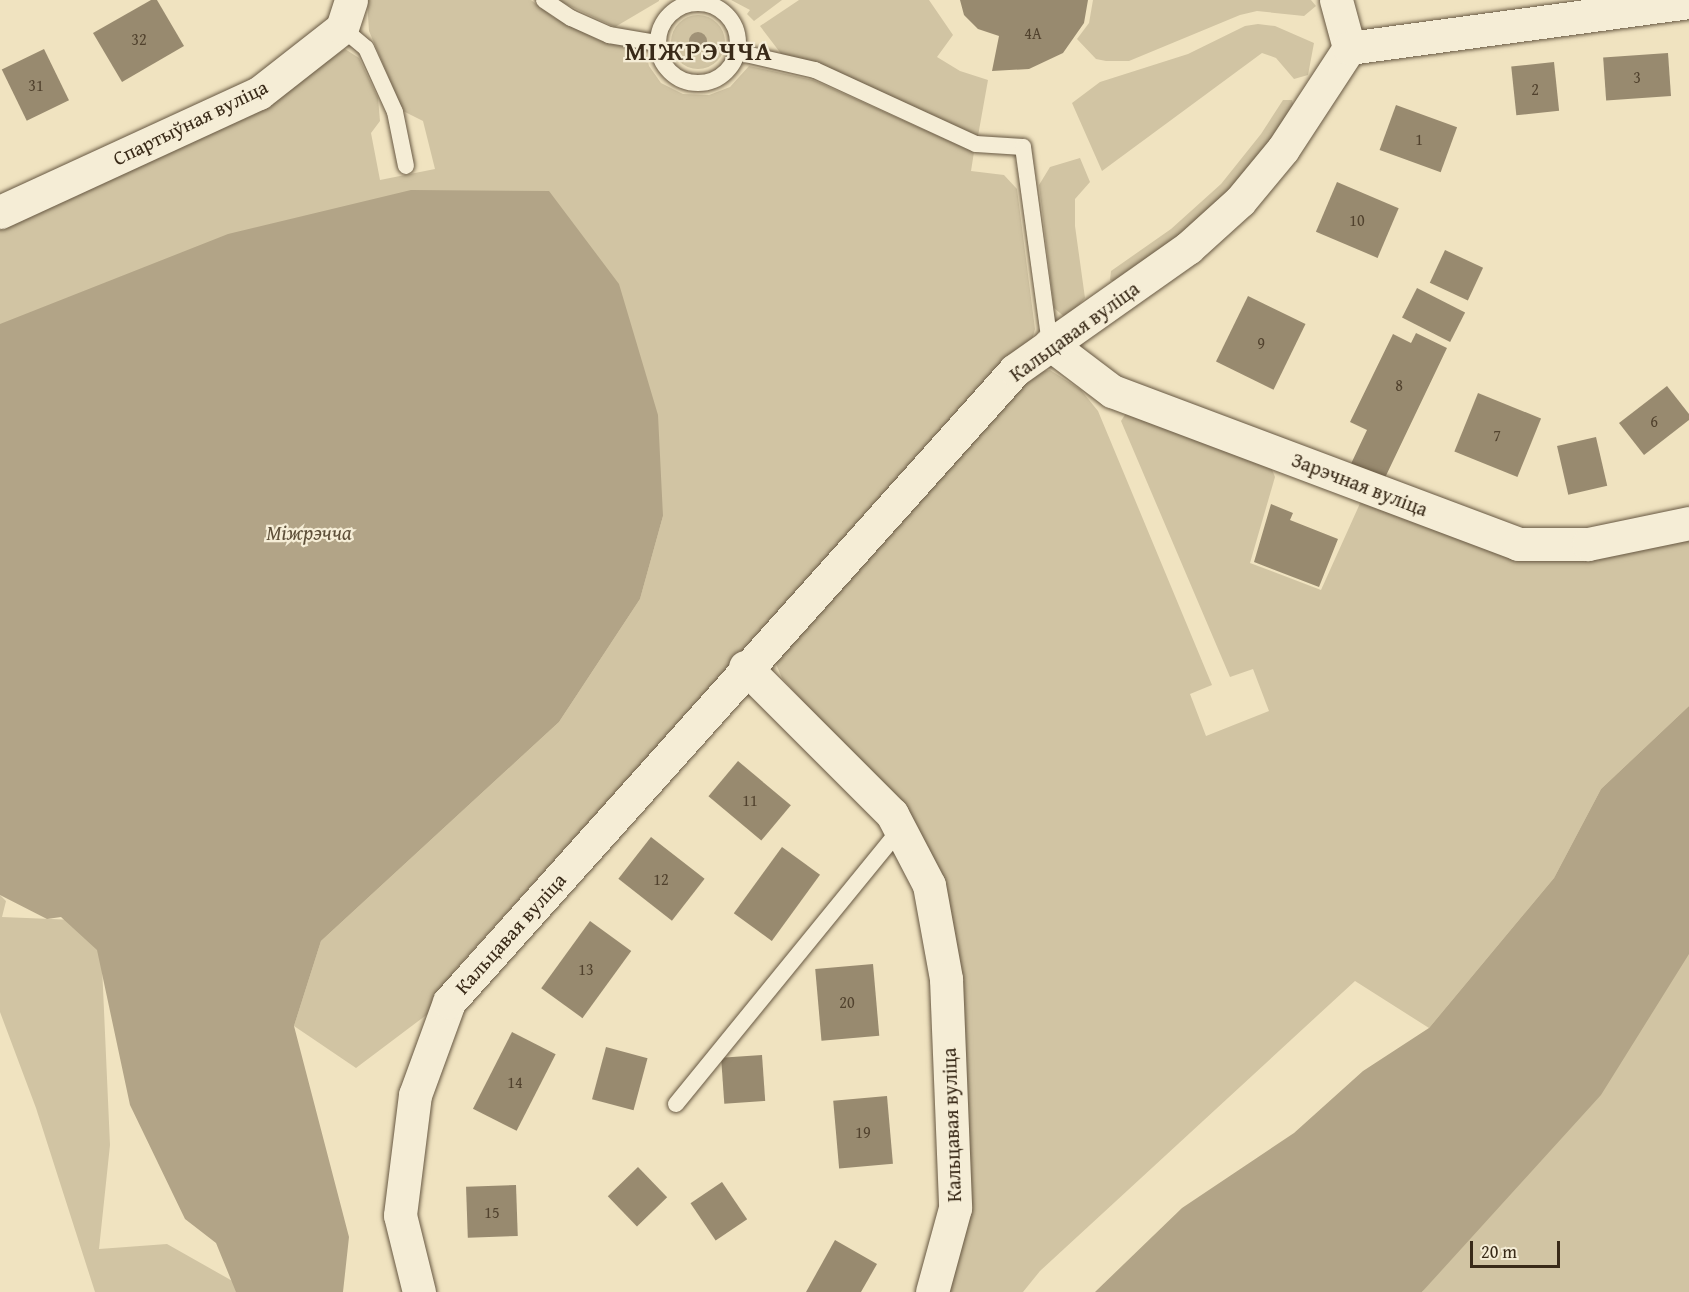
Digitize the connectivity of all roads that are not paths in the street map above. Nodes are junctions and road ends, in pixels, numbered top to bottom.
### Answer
1 (544, 0) edge
2 (1689, 2) edge
3 (1335, 3) edge
4 (347, 14) edge
5 (657, 43) junction
6 (1349, 48) junction
7 (737, 52) junction
8 (406, 166) dead end
9 (0, 212) edge
10 (1050, 344) junction
11 (1689, 523) edge
12 (745, 667) junction
13 (901, 828) junction
14 (676, 1104) dead end
15 (419, 1292) edge
16 (932, 1292) edge

1 - 5 lane
2 - 6 street
3 - 6 street
4 - 8 lane
4 - 9 street, Спартыўная вуліца
5 - 7 lane
5 - 7 lane
6 - 10 street, Кальцавая вуліца
7 - 10 lane
10 - 11 street, Зарэчная вуліца
10 - 12 street, Кальцавая вуліца
12 - 13 street, Кальцавая вуліца
12 - 15 street, Кальцавая вуліца
13 - 14 lane
13 - 16 street, Кальцавая вуліца

